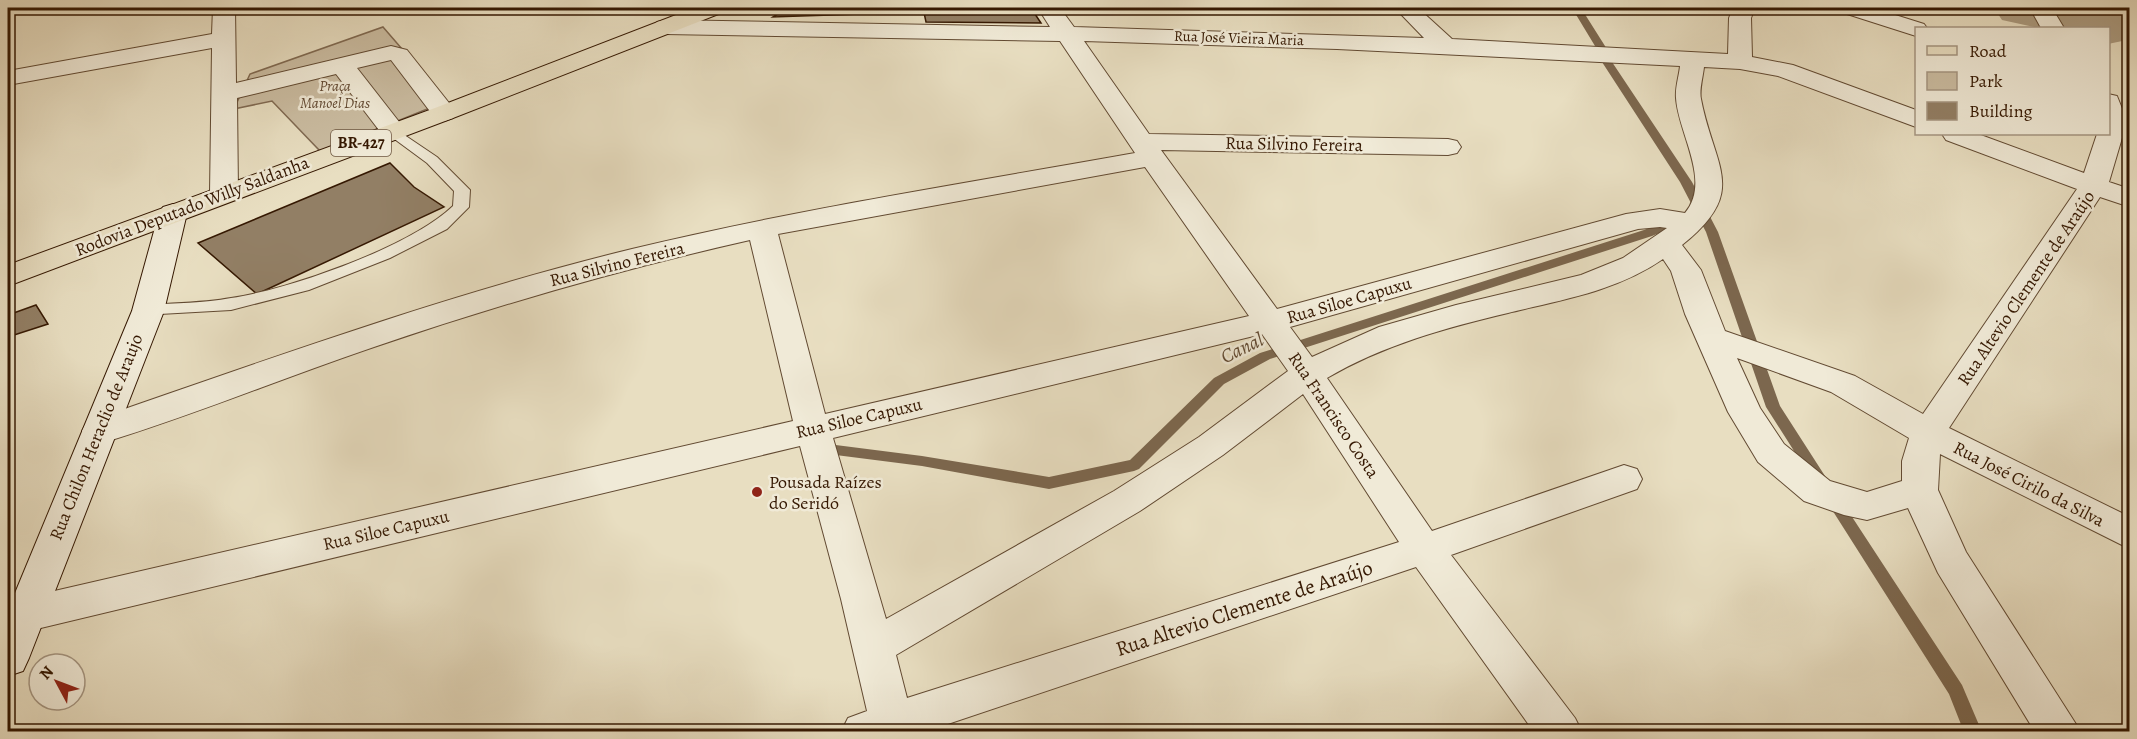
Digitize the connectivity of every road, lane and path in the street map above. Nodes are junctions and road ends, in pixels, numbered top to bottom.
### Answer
1 (224, 8) edge
2 (713, 8) edge
3 (1406, 8) edge
4 (1744, 8) edge
5 (1852, 8) edge
6 (2041, 8) edge
7 (1058, 20) edge
8 (665, 27) junction
9 (1915, 27) edge
10 (2051, 27) edge
11 (223, 39) junction
12 (1444, 45) junction
13 (1693, 59) junction
14 (1740, 62) junction
15 (340, 64) junction
16 (8, 78) edge
17 (2110, 81) edge
18 (2130, 87) edge
19 (223, 93) junction
20 (2110, 105) edge
21 (444, 113) junction
22 (1915, 118) edge
23 (394, 132) junction
24 (2110, 134) edge
25 (1958, 135) edge
26 (2110, 135) edge
27 (1448, 147) dead end
28 (1146, 150) junction
29 (2094, 185) junction
30 (224, 193) junction
31 (2130, 199) edge
32 (173, 213) junction
33 (762, 230) junction
34 (1679, 233) junction
35 (8, 276) edge
36 (148, 312) junction
37 (1270, 322) junction
38 (1714, 339) junction
39 (1307, 374) junction
40 (811, 430) junction
41 (99, 431) junction
42 (1928, 434) junction
43 (1624, 479) dead end
44 (1920, 490) junction
45 (2130, 534) edge
46 (1424, 549) junction
47 (24, 615) junction
48 (875, 646) junction
49 (8, 658) edge
50 (877, 727) edge
51 (1560, 732) edge
52 (2059, 732) edge

1 - 11 street
2 - 8 main road, Rodovia Deputado Willy Saldanha / BR-427
3 - 12 street
4 - 14 street
5 - 9 street
6 - 10 street
7 - 8 street, Rua José Vieira Maria
7 - 12 street, Rua José Vieira Maria
7 - 28 street, Rua Francisco Costa
8 - 21 main road, Rodovia Deputado Willy Saldanha / BR-427
11 - 16 street
11 - 19 street
12 - 13 street, Rua José Vieira Maria
13 - 14 street, Rua José Vieira Maria
13 - 34 street
14 - 22 street, Rua José Vieira Maria
15 - 19 street
15 - 21 street
15 - 23 street
17 - 18 street
19 - 30 street
20 - 24 street, Rua Altevio Clemente de Araújo
21 - 23 main road, Rodovia Deputado Willy Saldanha / BR-427
23 - 30 main road, Rodovia Deputado Willy Saldanha / BR-427
23 - 36 lane
25 - 29 street
26 - 29 street, Rua Altevio Clemente de Araújo
27 - 28 street, Rua Silvino Fereira
28 - 33 street, Rua Silvino Fereira
28 - 37 street, Rua Francisco Costa
29 - 31 street
29 - 42 street, Rua Altevio Clemente de Araújo
30 - 32 main road, Rodovia Deputado Willy Saldanha / BR-427
32 - 35 main road, Rodovia Deputado Willy Saldanha / BR-427
32 - 36 street, Rua Chilon Heraclio de Araujo
33 - 40 street
33 - 41 street, Rua Silvino Fereira
34 - 37 street, Rua Siloe Capuxu
34 - 38 street
34 - 39 street
36 - 41 street, Rua Chilon Heraclio de Araujo
37 - 39 street, Rua Francisco Costa
37 - 40 street, Rua Siloe Capuxu
38 - 42 street, Rua José Cirilo da Silva
38 - 44 street
39 - 46 street, Rua Francisco Costa
39 - 48 street
40 - 47 street, Rua Siloe Capuxu
40 - 48 street
41 - 47 street, Rua Chilon Heraclio de Araujo
42 - 44 street, Rua Altevio Clemente de Araújo
42 - 45 street, Rua José Cirilo da Silva
43 - 46 street, Rua Altevio Clemente de Araújo
44 - 52 street
46 - 50 street, Rua Altevio Clemente de Araújo
46 - 51 street, Rua Francisco Costa
47 - 49 street, Rua Chilon Heraclio de Araujo
48 - 50 street

